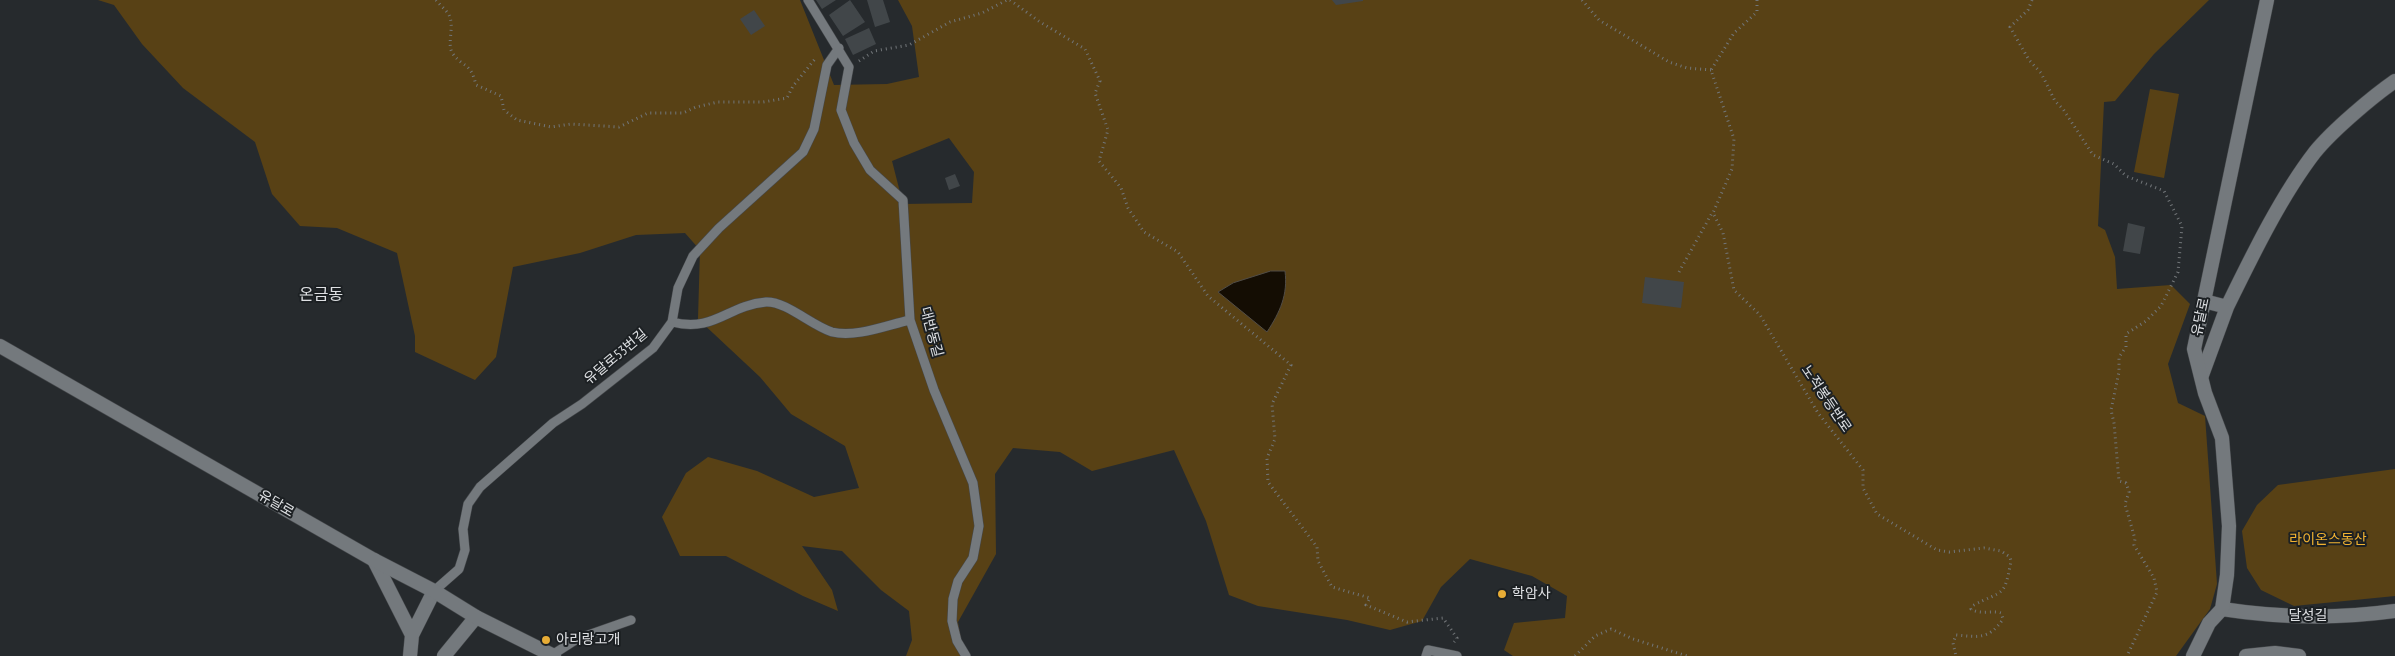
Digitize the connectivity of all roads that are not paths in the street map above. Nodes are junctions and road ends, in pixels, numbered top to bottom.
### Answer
1 (808, 0) edge
2 (2267, 0) edge
3 (839, 48) junction
4 (2395, 82) edge
5 (2204, 301) junction
6 (2227, 307) junction
7 (910, 320) junction
8 (672, 322) junction
9 (0, 346) edge
10 (2202, 375) junction
11 (374, 560) junction
12 (434, 591) junction
13 (2222, 609) junction
14 (2395, 611) edge
15 (476, 617) junction
16 (631, 620) dead end
17 (412, 635) junction
18 (553, 655) edge
19 (410, 656) edge
20 (444, 656) edge
21 (966, 656) edge
22 (1426, 656) edge
23 (1457, 656) edge
24 (2193, 656) edge
25 (2246, 656) edge
26 (2299, 656) edge

1 - 3 lane
2 - 5 street, 유달로
3 - 7 lane, 대반동길
3 - 8 lane, 유달로53번길
4 - 6 street
5 - 6 street
5 - 10 street, 유달로
6 - 10 street
7 - 8 lane
7 - 21 lane, 대반동길
8 - 12 lane, 유달로53번길
9 - 11 street, 유달로
10 - 13 street, 유달로
11 - 12 street, 유달로
11 - 17 street
12 - 15 street, 유달로
12 - 17 street
13 - 14 street, 달성길
13 - 24 street
15 - 18 street, 유달로
15 - 20 street
16 - 18 lane
17 - 19 street
22 - 23 lane
25 - 26 street

